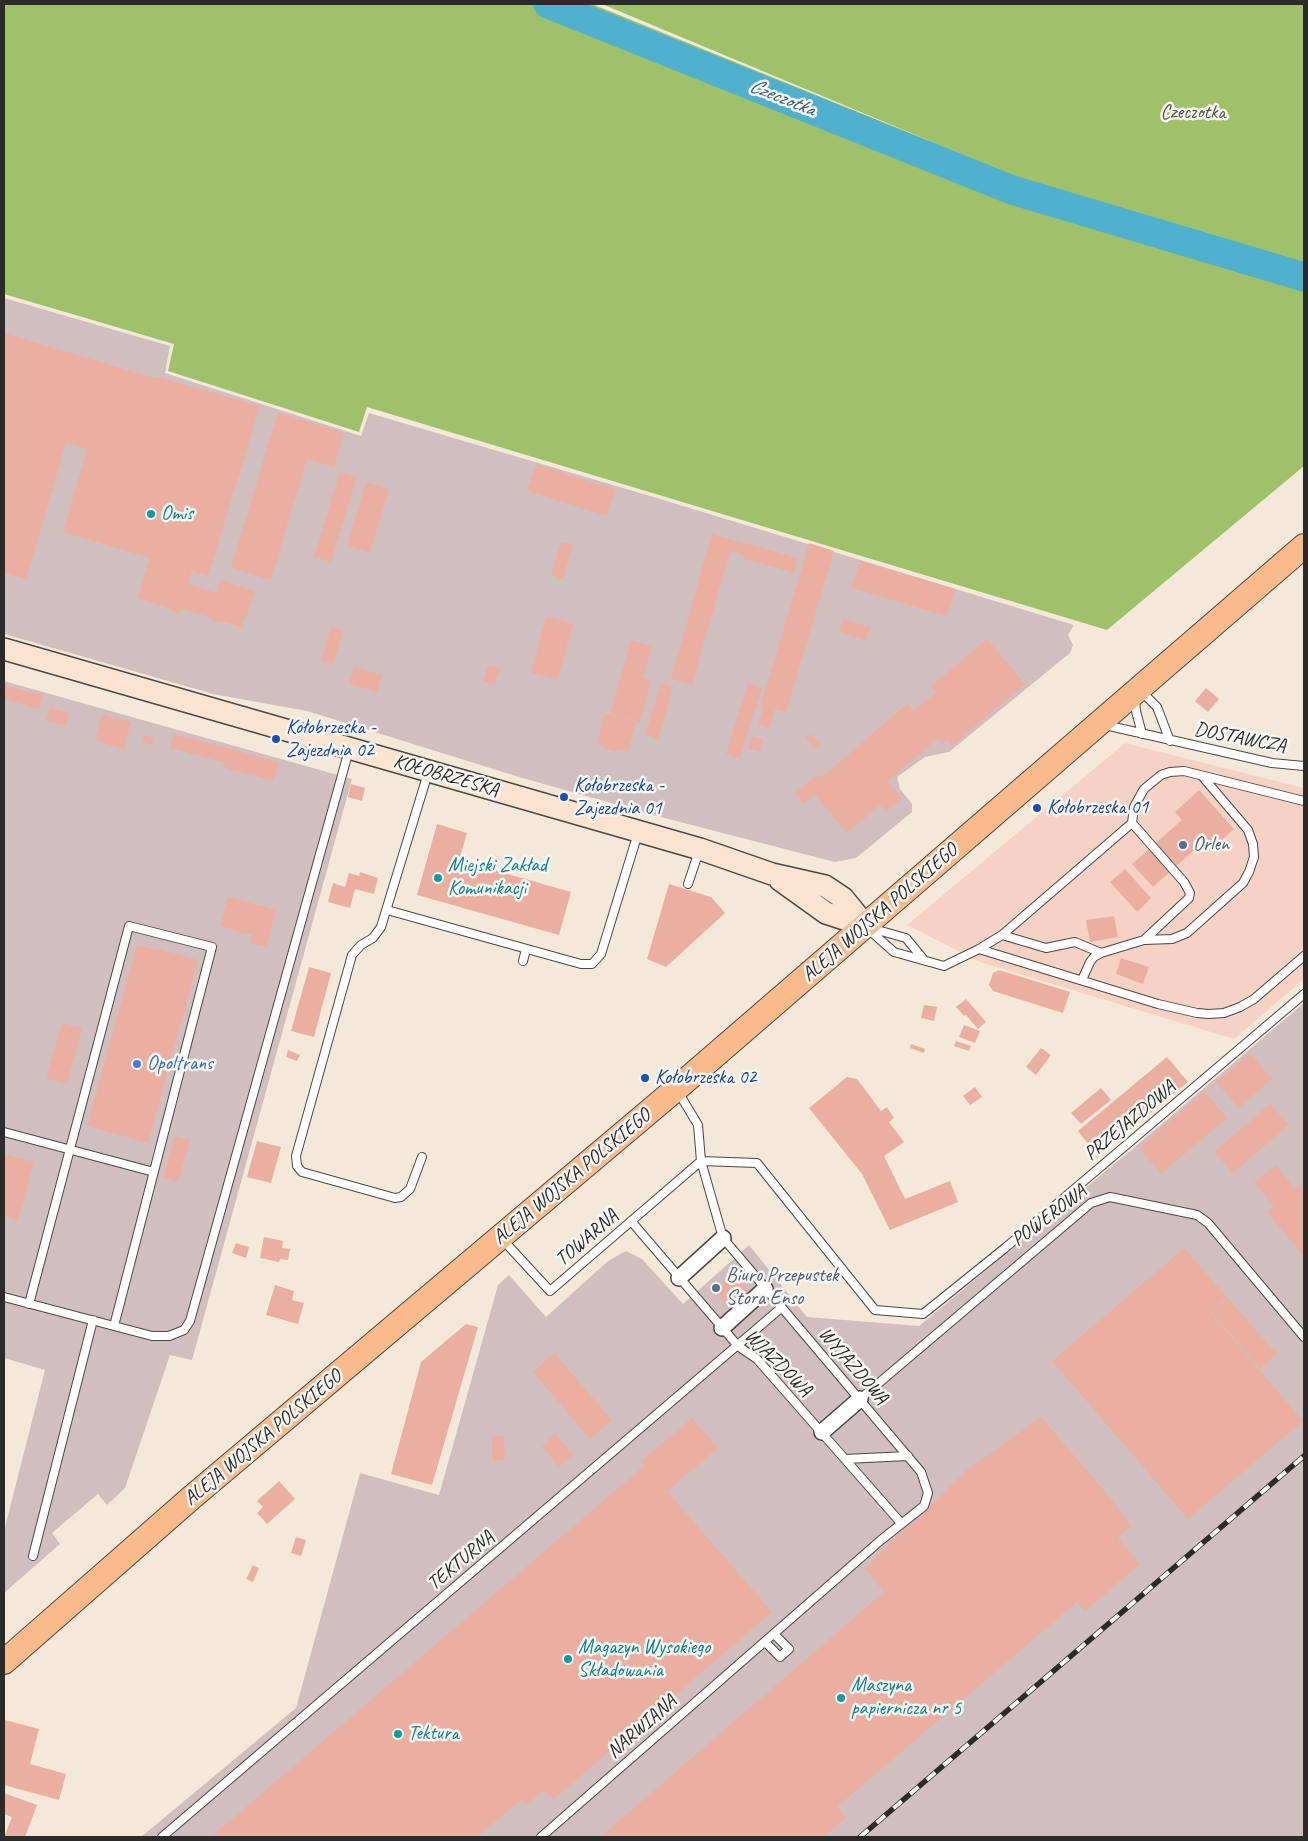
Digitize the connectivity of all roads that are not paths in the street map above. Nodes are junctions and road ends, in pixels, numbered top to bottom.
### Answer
1 (1304, 546) edge
2 (4, 649) edge
3 (1138, 688) junction
4 (1098, 723) junction
5 (1142, 734) junction
6 (1170, 741) junction
7 (349, 748) junction
8 (1304, 766) edge
9 (428, 771) junction
10 (1202, 776) junction
11 (1304, 801) edge
12 (1132, 823) junction
13 (638, 831) junction
14 (700, 849) junction
15 (688, 884) dead end
16 (387, 910) junction
17 (866, 926) junction
18 (1002, 935) junction
19 (1144, 940) junction
20 (526, 949) junction
21 (979, 949) junction
22 (1101, 953) junction
23 (1304, 956) edge
24 (924, 960) junction
25 (523, 961) dead end
26 (1082, 980) junction
27 (1304, 994) edge
28 (676, 1089) junction
29 (4, 1132) edge
30 (70, 1150) junction
31 (422, 1157) dead end
32 (701, 1161) junction
33 (154, 1172) junction
34 (631, 1221) junction
35 (500, 1237) junction
36 (722, 1238) junction
37 (679, 1278) junction
38 (765, 1289) junction
39 (4, 1297) edge
40 (29, 1304) junction
41 (781, 1308) junction
42 (93, 1320) junction
43 (114, 1326) junction
44 (722, 1328) junction
45 (1304, 1337) edge
46 (738, 1346) junction
47 (860, 1399) junction
48 (822, 1432) junction
49 (908, 1456) junction
50 (845, 1459) junction
51 (901, 1523) junction
52 (33, 1556) dead end
53 (774, 1634) junction
54 (765, 1642) junction
55 (4, 1662) edge
56 (162, 1837) edge
57 (541, 1837) edge

1 - 3 main road, ALEJA WOJSKA POLSKIEGO
2 - 7 street, KOŁOBRZESKA
3 - 4 main road, ALEJA WOJSKA POLSKIEGO
3 - 5 lane
3 - 6 lane, DOSTAWCZA
4 - 5 lane, DOSTAWCZA
4 - 17 main road, ALEJA WOJSKA POLSKIEGO
5 - 6 lane, DOSTAWCZA
6 - 8 lane, DOSTAWCZA
7 - 9 street, KOŁOBRZESKA
7 - 43 lane
9 - 13 street, KOŁOBRZESKA
9 - 16 lane
10 - 11 lane
10 - 12 lane
10 - 19 lane
12 - 18 lane
12 - 19 lane
13 - 14 street, KOŁOBRZESKA
13 - 20 lane
14 - 15 lane
14 - 17 street, KOŁOBRZESKA
16 - 20 lane
16 - 31 lane
17 - 24 lane
17 - 24 lane
17 - 28 main road, ALEJA WOJSKA POLSKIEGO
18 - 21 lane
18 - 22 lane
19 - 22 lane
20 - 25 lane
21 - 24 lane
21 - 26 lane
22 - 26 lane
23 - 26 lane
27 - 32 lane, PRZEJAZDOWA
28 - 32 lane, WYJAZDOWA
28 - 35 main road, ALEJA WOJSKA POLSKIEGO
29 - 30 lane
30 - 33 lane
30 - 33 lane
30 - 40 lane
32 - 34 lane, TOWARNA
32 - 36 lane, WYJAZDOWA
33 - 43 lane
34 - 35 lane, TOWARNA
34 - 37 lane, WJAZDOWA
35 - 55 main road, ALEJA WOJSKA POLSKIEGO
36 - 37 street
36 - 38 lane, WYJAZDOWA
37 - 44 lane, WJAZDOWA
38 - 41 lane, WYJAZDOWA
38 - 44 street
39 - 40 lane
40 - 42 lane
41 - 46 lane, TEKTURNA
41 - 47 lane, WYJAZDOWA
42 - 43 lane
42 - 52 lane
44 - 46 lane, WJAZDOWA
45 - 47 lane, POWEROWA
46 - 48 lane, WJAZDOWA
46 - 56 lane, TEKTURNA
47 - 48 street, POWEROWA
47 - 49 lane, WYJAZDOWA
48 - 50 lane, WJAZDOWA
49 - 50 lane
49 - 51 lane, WYJAZDOWA
50 - 51 lane, WJAZDOWA
51 - 53 lane, NARWIANA
53 - 54 lane, NARWIANA
53 - 54 lane
54 - 57 lane, NARWIANA

